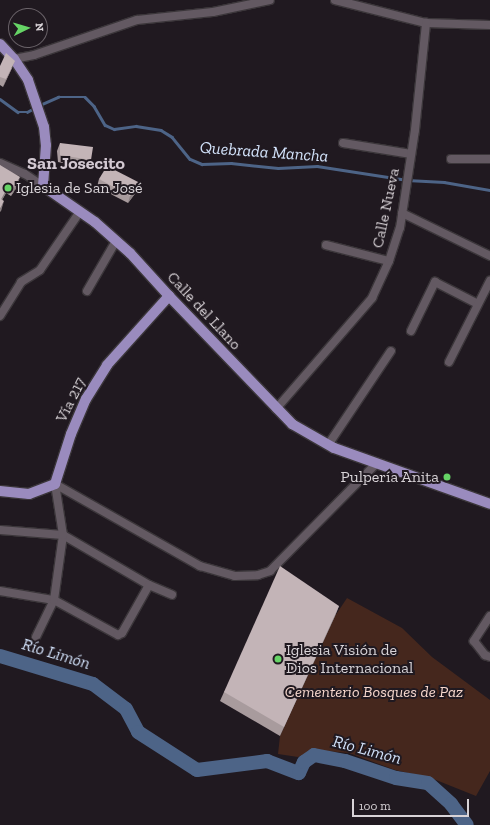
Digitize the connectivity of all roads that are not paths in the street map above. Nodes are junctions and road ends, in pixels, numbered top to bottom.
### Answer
1 (270, 0) edge
2 (335, 0) edge
3 (426, 23) junction
4 (490, 25) edge
5 (0, 44) edge
6 (14, 59) junction
7 (343, 143) dead end
8 (411, 154) junction
9 (451, 159) dead end
10 (490, 159) edge
11 (0, 164) edge
12 (43, 186) junction
13 (402, 213) junction
14 (79, 214) junction
15 (116, 241) junction
16 (326, 245) dead end
17 (490, 256) edge
18 (389, 261) junction
19 (490, 281) edge
20 (87, 291) dead end
21 (168, 296) junction
22 (478, 304) junction
23 (0, 316) edge
24 (411, 331) dead end
25 (391, 351) dead end
26 (449, 362) dead end
27 (276, 408) junction
28 (328, 445) junction
29 (376, 464) junction
30 (55, 484) junction
31 (0, 491) edge
32 (490, 504) edge
33 (0, 530) edge
34 (63, 534) junction
35 (149, 585) junction
36 (0, 592) edge
37 (172, 595) dead end
38 (54, 600) junction
39 (490, 616) edge
40 (36, 637) dead end
41 (490, 657) edge

1 - 6 street
2 - 3 street
3 - 4 street
3 - 8 street, Calle Nueva
5 - 6 main road
6 - 12 main road
7 - 8 street
8 - 13 street, Calle Nueva
9 - 10 street
11 - 12 street
12 - 14 main road, Calle del Llano
13 - 17 street
13 - 18 street, Calle Nueva
14 - 15 main road, Calle del Llano
14 - 23 street
15 - 20 street
15 - 21 main road, Calle del Llano
16 - 18 street
18 - 27 street, Calle Nueva
19 - 22 street
21 - 27 main road, Calle del Llano
21 - 30 main road, Vía 217
22 - 24 street
22 - 26 street
25 - 28 street
27 - 28 main road, Calle del Llano
28 - 29 main road, Calle del Llano
29 - 30 street
29 - 32 main road, Calle del Llano
30 - 31 main road
30 - 34 street
33 - 34 street
34 - 35 street
34 - 38 street
35 - 37 street
35 - 38 street
36 - 38 street
38 - 40 street
39 - 41 street

